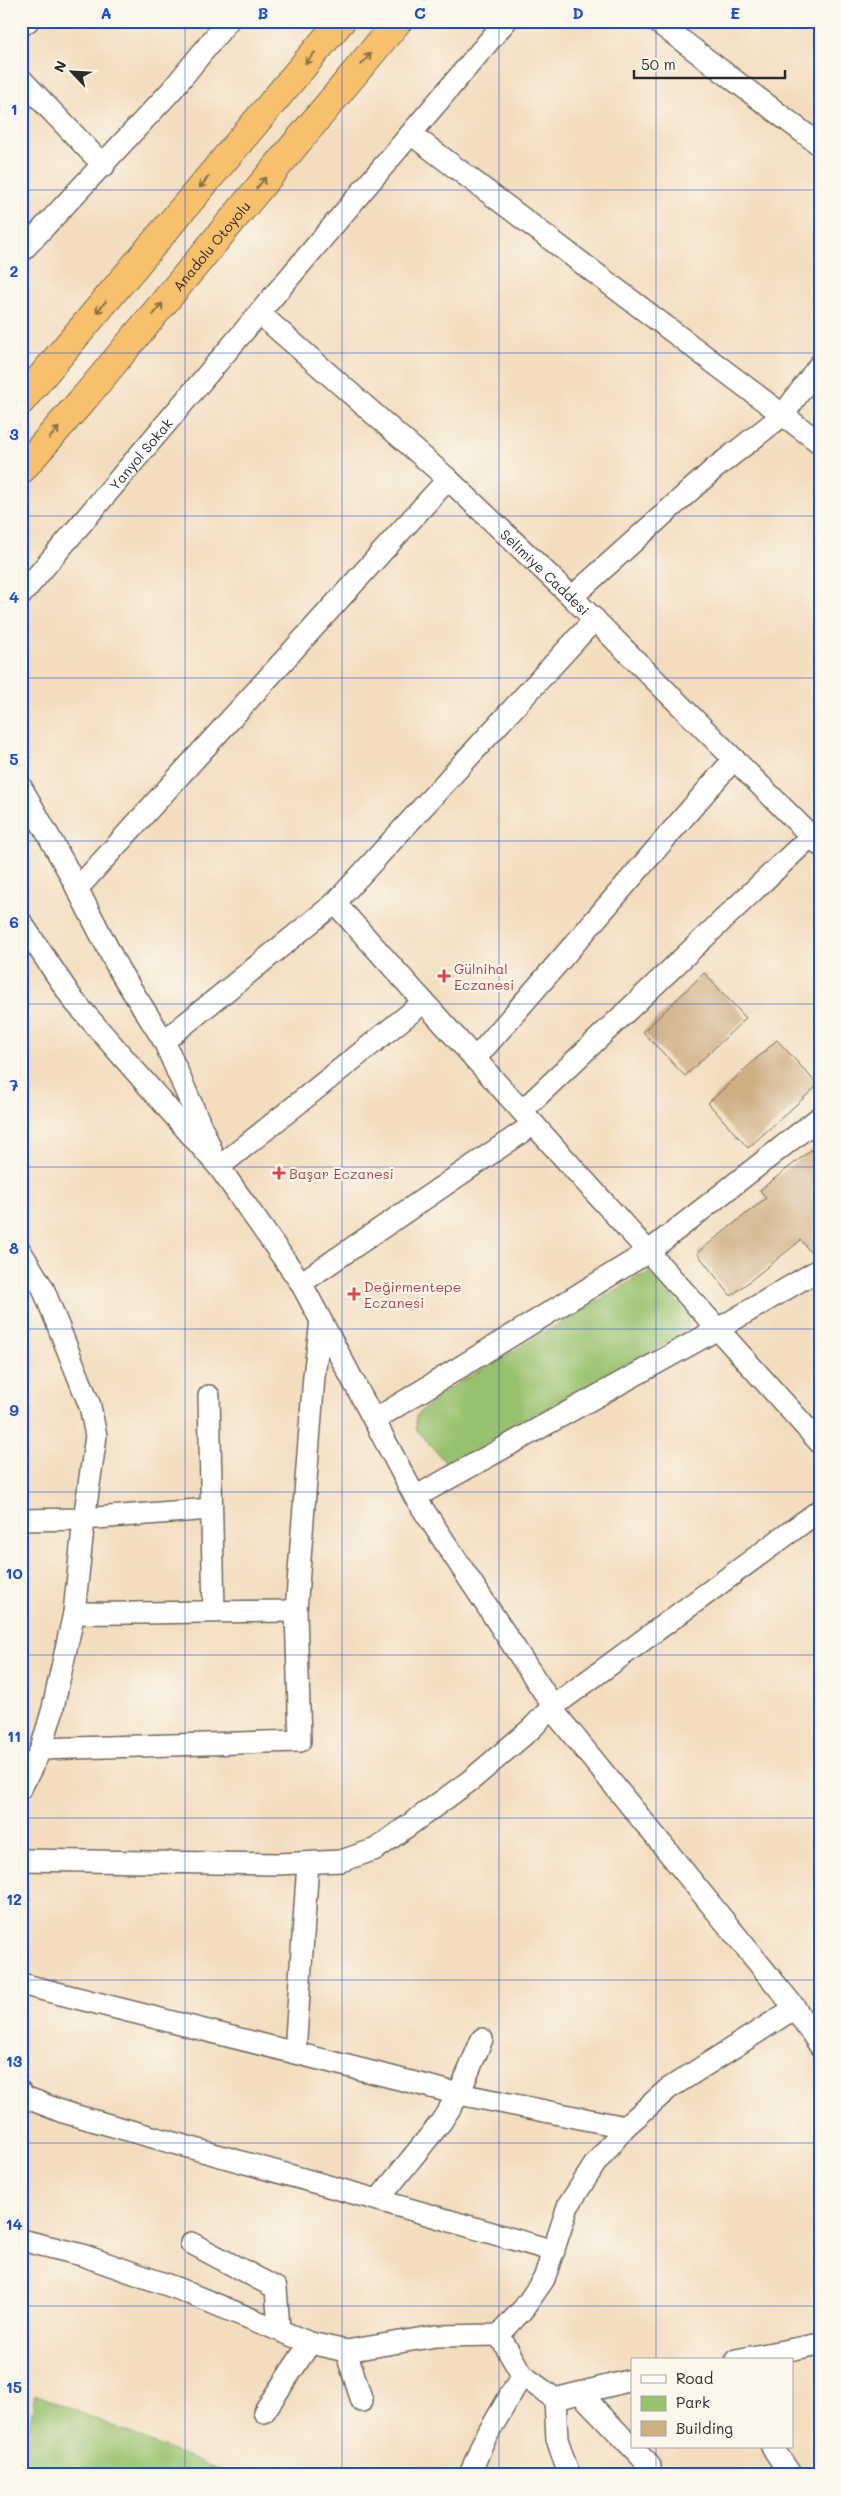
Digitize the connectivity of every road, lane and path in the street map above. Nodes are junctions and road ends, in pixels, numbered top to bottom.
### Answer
1 (28, 21) edge
2 (228, 21) edge
3 (341, 21) edge
4 (398, 21) edge
5 (506, 21) edge
6 (656, 21) edge
7 (21, 26) edge
8 (21, 79) edge
9 (411, 134) junction
10 (820, 145) edge
11 (104, 166) junction
12 (21, 252) edge
13 (259, 313) junction
14 (820, 364) edge
15 (21, 401) edge
16 (783, 415) junction
17 (820, 443) edge
18 (21, 470) edge
19 (448, 479) junction
20 (21, 595) edge
21 (572, 597) junction
22 (595, 619) junction
23 (734, 759) junction
24 (21, 786) edge
25 (815, 841) edge
26 (77, 890) junction
27 (335, 903) junction
28 (21, 922) edge
29 (424, 1002) junction
30 (164, 1041) junction
31 (476, 1059) junction
32 (820, 1117) edge
33 (528, 1118) junction
34 (219, 1167) junction
35 (21, 1252) edge
36 (648, 1252) junction
37 (820, 1269) edge
38 (301, 1283) junction
39 (321, 1322) junction
40 (718, 1329) junction
41 (209, 1396) dead end
42 (374, 1420) junction
43 (820, 1443) edge
44 (415, 1497) junction
45 (210, 1509) junction
46 (820, 1510) edge
47 (84, 1519) junction
48 (21, 1520) edge
49 (214, 1611) junction
50 (296, 1611) junction
51 (74, 1613) junction
52 (552, 1707) junction
53 (41, 1748) junction
54 (21, 1788) edge
55 (21, 1860) edge
56 (308, 1863) junction
57 (21, 1984) edge
58 (795, 2008) junction
59 (482, 2039) dead end
60 (820, 2045) edge
61 (295, 2053) junction
62 (21, 2092) edge
63 (459, 2094) junction
64 (625, 2127) junction
65 (378, 2200) junction
66 (21, 2240) edge
67 (190, 2243) dead end
68 (554, 2251) junction
69 (279, 2329) junction
70 (500, 2335) junction
71 (310, 2344) junction
72 (820, 2344) edge
73 (346, 2351) junction
74 (746, 2358) edge
75 (522, 2375) junction
76 (631, 2380) edge
77 (580, 2393) junction
78 (555, 2399) junction
79 (362, 2401) dead end
80 (264, 2412) dead end
81 (631, 2446) edge
82 (633, 2448) edge
83 (773, 2448) edge
84 (650, 2466) dead end
85 (470, 2475) edge
86 (569, 2475) edge
87 (791, 2475) edge

1 - 7 street
2 - 11 street
3 -> 15 highway
18 -> 4 highway, Anadolu Otoyolu
5 - 9 street, Yanyol Sokak
6 - 10 street
8 - 11 street
9 - 13 street, Yanyol Sokak
9 - 16 street
11 - 12 street
13 - 19 street, Selimiye Caddesi
13 - 20 street, Yanyol Sokak
14 - 16 street
16 - 17 street
16 - 21 street
19 - 21 street, Selimiye Caddesi
19 - 26 street
21 - 22 street, Selimiye Caddesi
22 - 23 street, Selimiye Caddesi
22 - 27 street
23 - 25 street, Selimiye Caddesi
23 - 31 street
24 - 26 street
25 - 33 street
26 - 30 street
27 - 29 street
27 - 30 street
28 - 34 street
29 - 31 street
29 - 34 street
30 - 34 street
31 - 33 street
32 - 36 street
33 - 36 street
33 - 38 street
34 - 38 street
35 - 47 street
36 - 40 street
36 - 42 street
37 - 40 street
38 - 39 street
39 - 42 street
39 - 50 street
40 - 43 street
40 - 44 street
41 - 45 street
42 - 44 street
44 - 52 street
45 - 47 street
45 - 49 street
46 - 52 street
47 - 48 street
47 - 51 street
49 - 50 street
49 - 51 street
50 - 53 street
51 - 53 street
52 - 56 street
52 - 58 street
53 - 54 street
55 - 56 street
56 - 61 street
57 - 61 street
58 - 60 street
58 - 64 street
59 - 63 street
61 - 63 street
62 - 65 street
63 - 64 street
63 - 65 street
64 - 68 street
65 - 68 street
66 - 69 street
67 - 69 street
68 - 70 street
69 - 71 street
70 - 73 street
70 - 75 street
71 - 73 street
71 - 80 street
72 - 74 street
73 - 79 street
75 - 78 street
75 - 85 street
76 - 77 street
77 - 78 street
77 - 81 street
78 - 86 street
82 - 84 street
83 - 87 street

